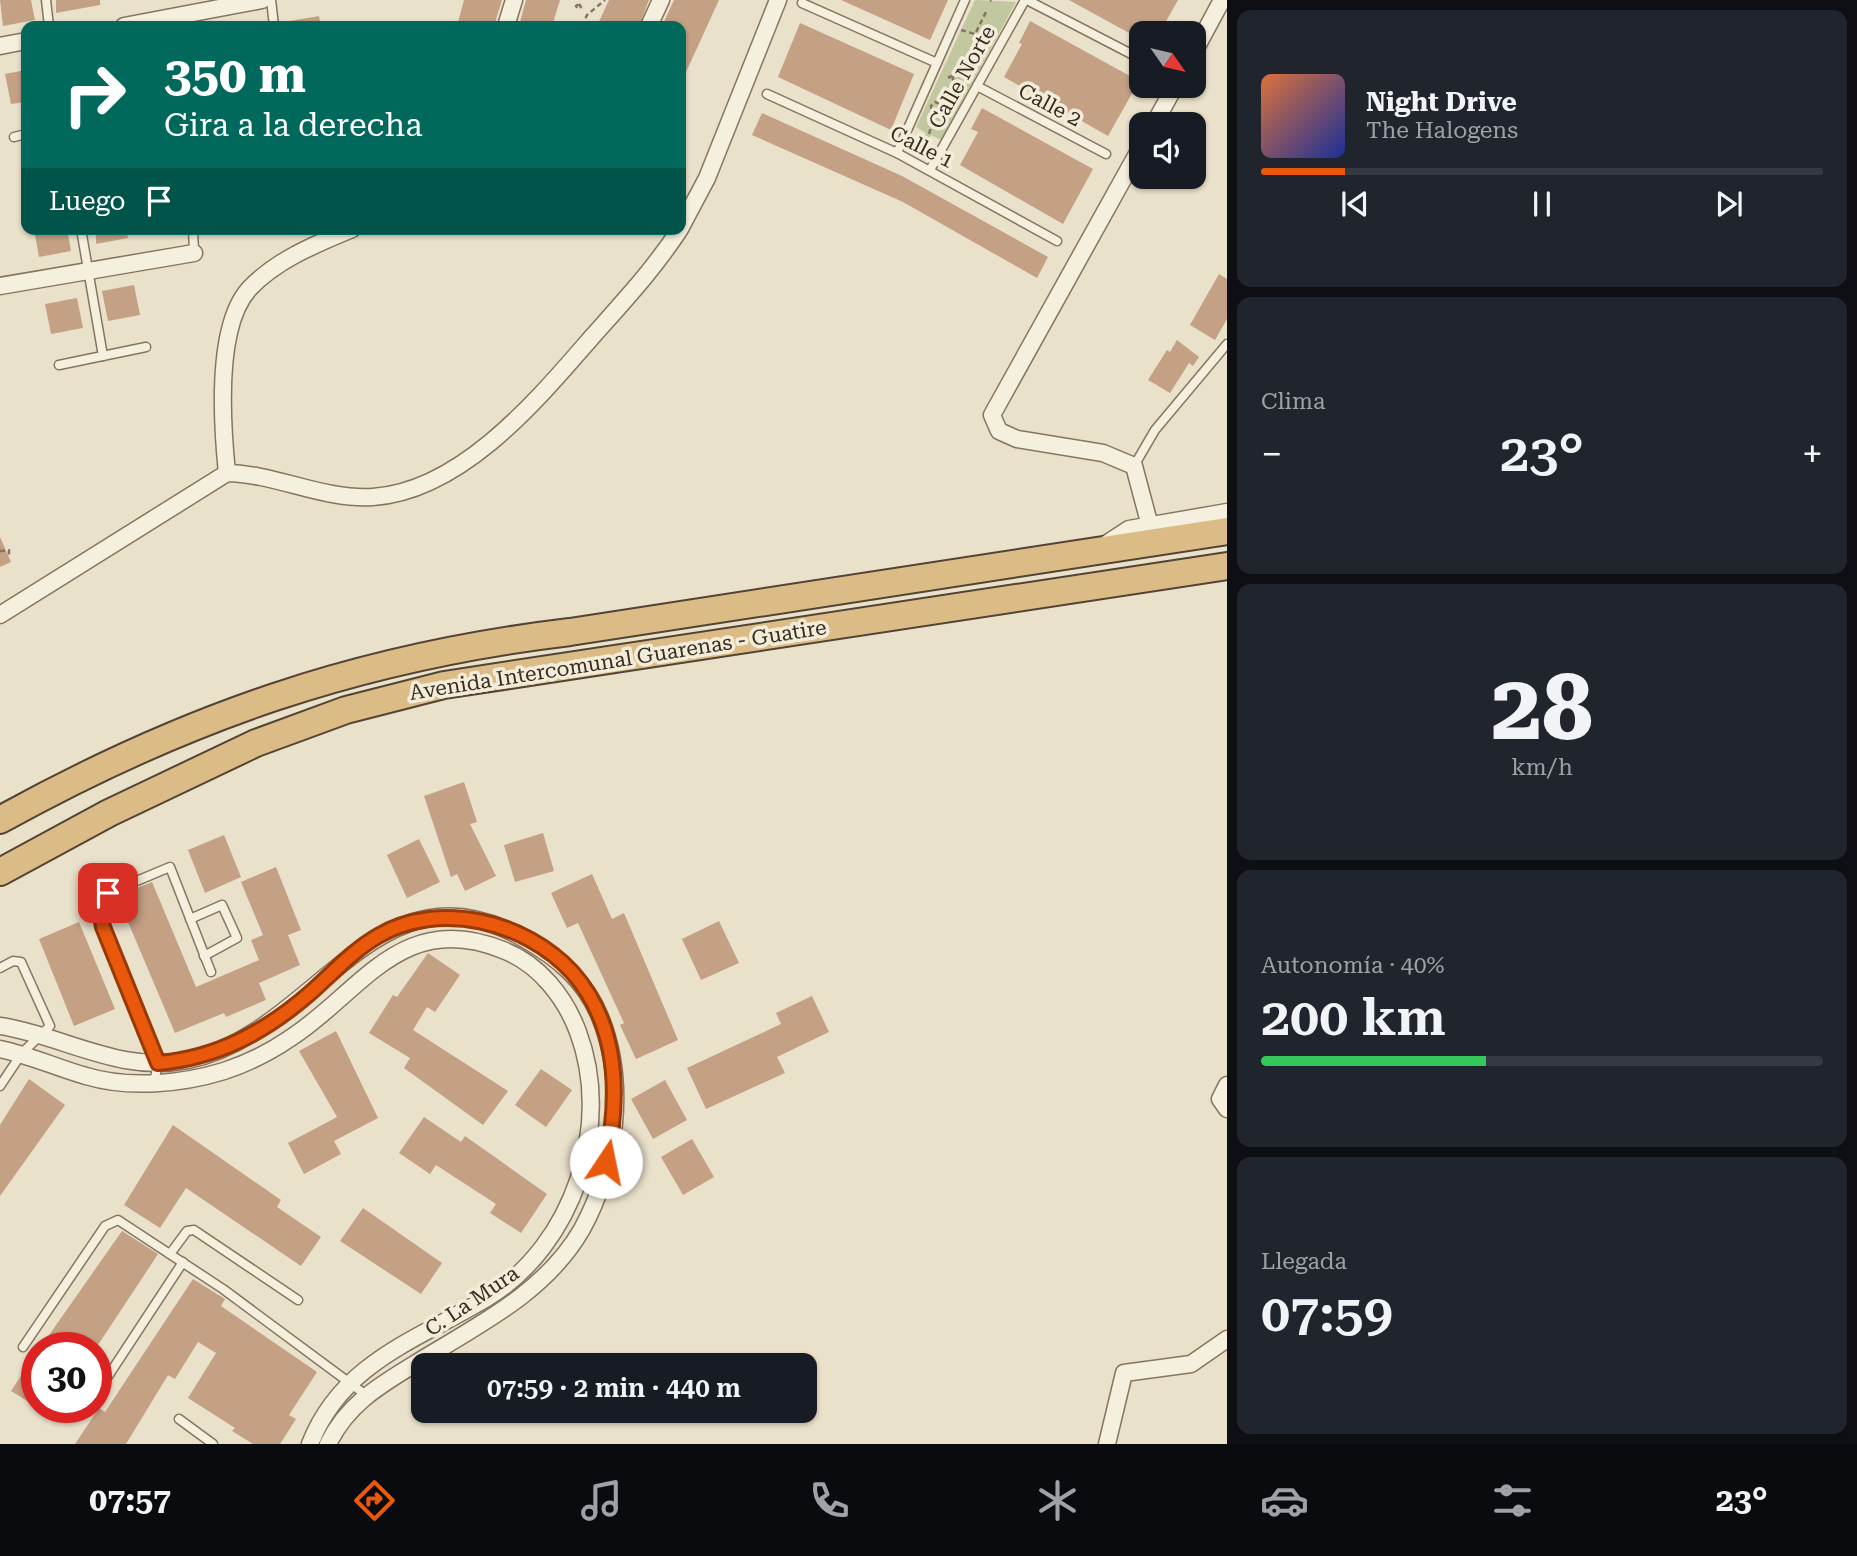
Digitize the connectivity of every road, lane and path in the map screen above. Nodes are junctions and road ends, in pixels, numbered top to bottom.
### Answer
1 (46, 0) edge
2 (262, 0) edge
3 (271, 0) edge
4 (514, 0) edge
5 (574, 0) edge
6 (585, 0) edge
7 (605, 0) edge
8 (661, 0) edge
9 (778, 0) edge
10 (965, 0) edge
11 (1026, 0) edge
12 (1222, 0) edge
13 (802, 3) dead end
14 (579, 6) junction
15 (986, 12) dead end
16 (587, 16) junction
17 (48, 21) edge
18 (151, 21) edge
19 (273, 21) edge
20 (508, 21) edge
21 (584, 21) edge
22 (651, 21) edge
23 (1206, 29) edge
24 (961, 30) dead end
25 (21, 42) edge
26 (0, 46) edge
27 (1129, 53) edge
28 (937, 63) junction
29 (953, 80) dead end
30 (957, 85) junction
31 (974, 85) junction
32 (767, 94) dead end
33 (950, 99) dead end
34 (940, 104) dead end
35 (929, 134) dead end
36 (21, 135) edge
37 (14, 137) dead end
38 (897, 153) junction
39 (1106, 154) dead end
40 (1129, 169) edge
41 (930, 170) junction
42 (686, 217) edge
43 (83, 235) edge
44 (193, 235) edge
45 (340, 235) edge
46 (675, 235) edge
47 (1057, 242) dead end
48 (194, 253) joint
49 (88, 271) junction
50 (0, 286) edge
51 (1227, 344) edge
52 (146, 347) dead end
53 (103, 356) junction
54 (1223, 356) edge
55 (59, 365) dead end
56 (1134, 466) junction
57 (227, 473) junction
58 (1227, 512) edge
59 (1150, 526) junction
60 (1227, 531) edge
61 (0, 551) edge
62 (1093, 552) junction
63 (9, 556) dead end
64 (1227, 566) edge
65 (0, 615) edge
66 (0, 821) edge
67 (0, 872) edge
68 (190, 919) junction
69 (204, 956) junction
70 (0, 968) edge
71 (211, 972) dead end
72 (0, 1026) edge
73 (43, 1036) junction
74 (0, 1049) edge
75 (22, 1053) junction
76 (158, 1063) junction
77 (154, 1083) junction
78 (1227, 1084) edge
79 (0, 1086) edge
80 (1227, 1109) edge
81 (170, 1254) junction
82 (183, 1262) junction
83 (298, 1300) dead end
84 (34, 1332) edge
85 (1227, 1339) edge
86 (112, 1370) edge
87 (349, 1382) junction
88 (366, 1395) junction
89 (179, 1419) dead end
90 (213, 1444) edge
91 (310, 1444) edge
92 (328, 1444) edge
93 (1107, 1444) edge

1 - 17 lane
2 - 18 street
3 - 19 lane
4 - 20 street
5 - 14 path
6 - 14 path
7 - 16 path
8 - 22 street
9 - 42 street
10 - 28 lane
11 - 27 lane
11 - 31 lane, Calle Norte
12 - 23 street
13 - 28 lane
14 - 16 path
15 - 24 path
16 - 21 path
25 - 26 street
28 - 38 lane
29 - 30 path
30 - 31 path
30 - 33 path
31 - 39 lane, Calle 2
31 - 41 lane, Calle Norte
32 - 38 lane, Calle 1
34 - 35 path
36 - 37 lane
38 - 41 lane, Calle 1
40 - 56 street
41 - 47 lane, Calle 1
43 - 49 lane
44 - 48 lane
45 - 57 street
46 - 57 street
48 - 49 street
49 - 50 street
49 - 53 lane
51 - 54 lane
52 - 53 lane
53 - 55 lane
54 - 56 lane
56 - 59 street
57 - 65 street
58 - 59 street, Avenida Intercomunal Guarenas - Guatire
59 - 62 street, Avenida Intercomunal Guarenas - Guatire
60 - 62 highway, Avenida Intercomunal Guarenas - Guatire
61 - 63 path
62 - 66 highway, Avenida Intercomunal Guarenas - Guatire
64 - 67 highway, Avenida Intercomunal Guarenas - Guatire
68 - 69 lane
68 - 69 lane
68 - 76 lane
69 - 71 lane
70 - 73 lane
72 - 73 street, C. La Mura
73 - 75 lane
73 - 76 street, C. La Mura
74 - 75 street
75 - 77 street
75 - 79 lane
76 - 77 lane
76 - 88 street, C. La Mura
77 - 87 street
78 - 80 street
81 - 82 lane
81 - 83 lane
81 - 84 lane
82 - 86 lane
82 - 87 lane
85 - 93 street
87 - 88 lane
87 - 91 street
88 - 92 street, C. La Mura
89 - 90 lane

